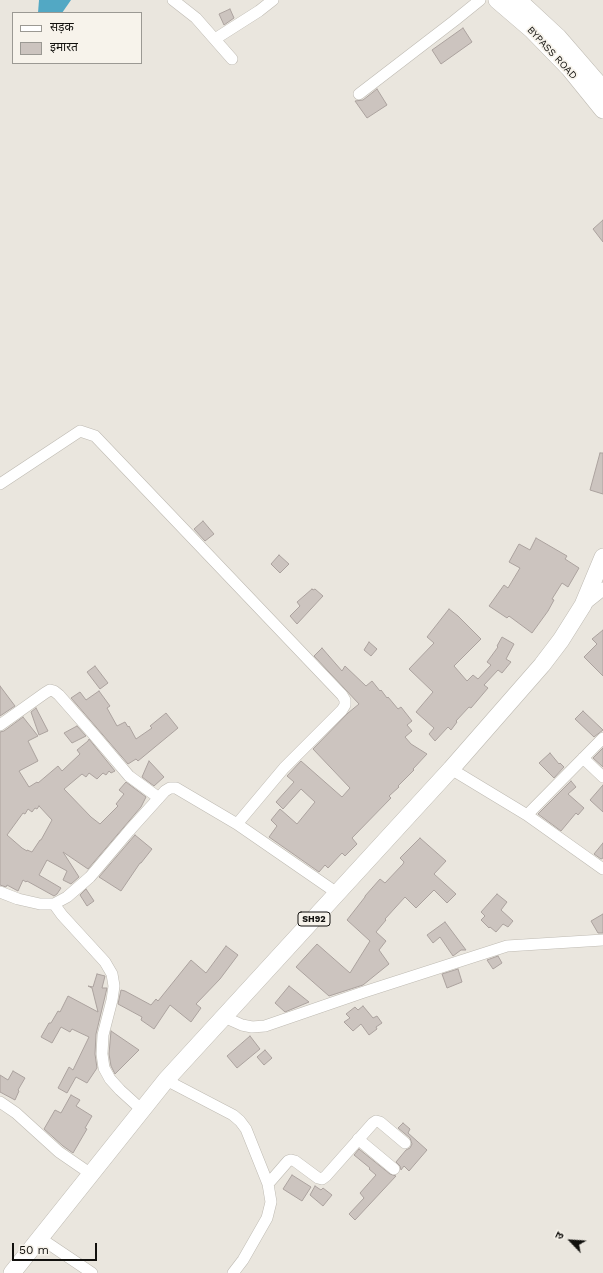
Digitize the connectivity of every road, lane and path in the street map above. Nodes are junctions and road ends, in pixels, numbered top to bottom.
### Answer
1 (173, 0) edge
2 (273, 0) edge
3 (480, 0) edge
4 (497, 0) edge
5 (518, 0) edge
6 (215, 39) junction
7 (232, 59) dead end
8 (603, 89) edge
9 (359, 94) dead end
10 (603, 110) edge
11 (0, 484) edge
12 (603, 557) edge
13 (603, 589) edge
14 (583, 605) junction
15 (0, 725) edge
16 (603, 738) edge
17 (583, 758) junction
18 (450, 769) junction
19 (603, 777) edge
20 (159, 798) junction
21 (528, 816) junction
22 (237, 824) junction
23 (603, 869) edge
24 (0, 892) edge
25 (337, 893) junction
26 (54, 904) junction
27 (603, 940) edge
28 (224, 1017) junction
29 (166, 1080) junction
30 (0, 1102) edge
31 (142, 1110) junction
32 (358, 1139) junction
33 (405, 1143) dead end
34 (394, 1169) dead end
35 (91, 1174) junction
36 (268, 1184) junction
37 (40, 1238) junction
38 (12, 1273) edge
39 (92, 1273) edge
40 (233, 1273) edge

1 - 6 street
2 - 6 street
3 - 9 street
4 - 10 main road, BYPASS ROAD
5 - 8 main road, BYPASS ROAD
6 - 7 street
11 - 22 street
12 - 14 main road, SH92
13 - 14 street
14 - 18 main road, SH92
15 - 20 street
16 - 17 street
17 - 19 street
17 - 21 street
18 - 21 street
18 - 25 main road, SH92
20 - 22 street
20 - 26 street
21 - 23 street
22 - 25 street
24 - 26 street
25 - 28 main road, SH92
26 - 31 street
27 - 28 street
28 - 29 main road, SH92
29 - 31 main road, SH92
29 - 36 street
30 - 35 street
31 - 35 main road, SH92
32 - 33 street
32 - 34 street
32 - 36 street
35 - 37 main road, SH92
36 - 40 street
37 - 38 main road, SH92
37 - 39 street

